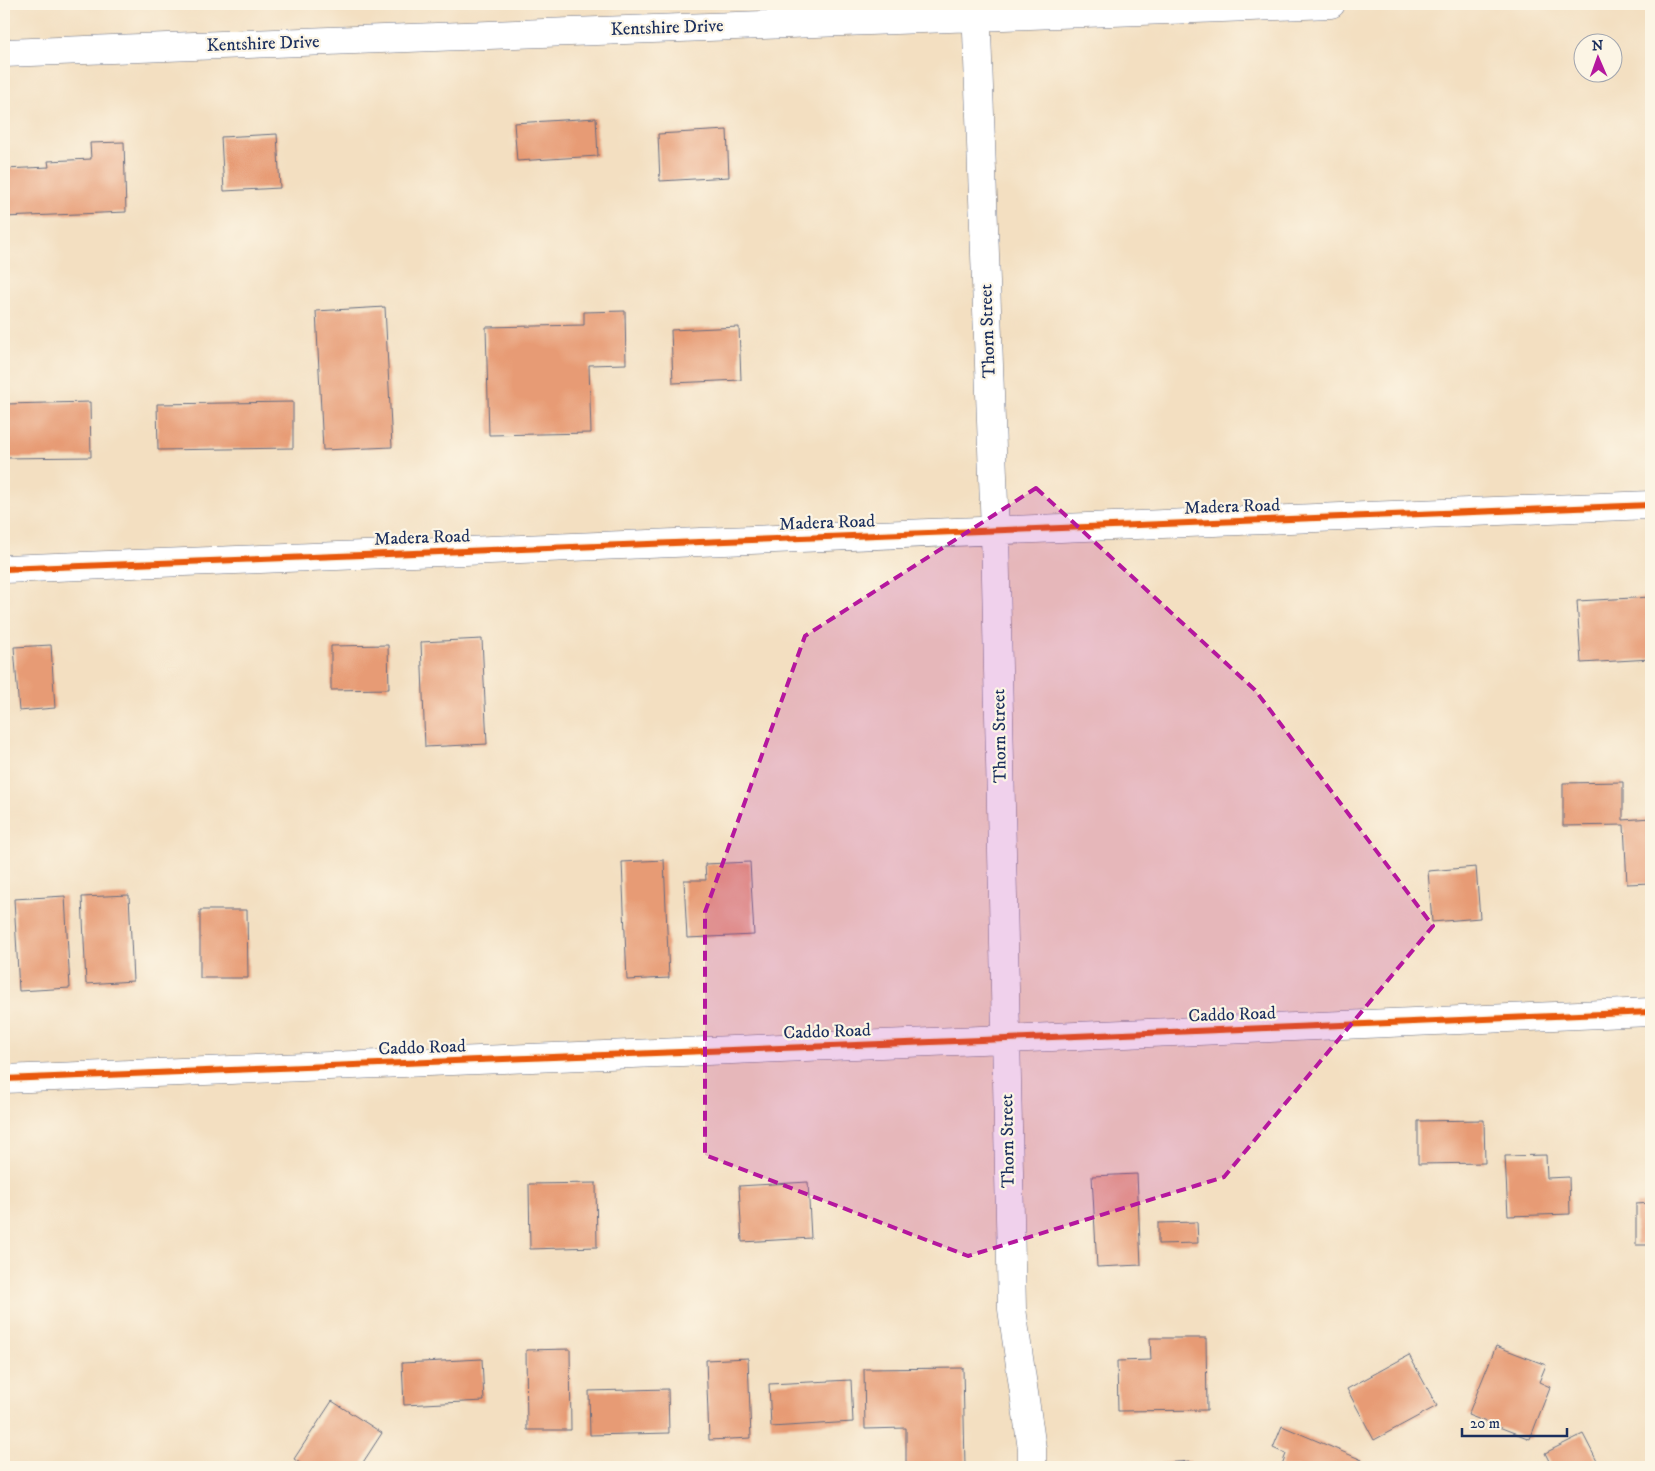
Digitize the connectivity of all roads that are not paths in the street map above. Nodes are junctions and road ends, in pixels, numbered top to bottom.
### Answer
1 (1331, 4) edge
2 (977, 10) edge
3 (4, 53) edge
4 (1651, 505) edge
5 (995, 532) junction
6 (4, 569) edge
7 (1651, 1012) edge
8 (1006, 1039) junction
9 (4, 1079) edge
10 (1032, 1467) edge

1 - 2 street, Kentshire Drive
2 - 3 street, Kentshire Drive
2 - 5 street, Thorn Street
4 - 5 street, Madera Road
5 - 6 street, Madera Road
5 - 8 street, Thorn Street
7 - 8 street, Caddo Road
8 - 9 street, Caddo Road
8 - 10 street, Thorn Street

